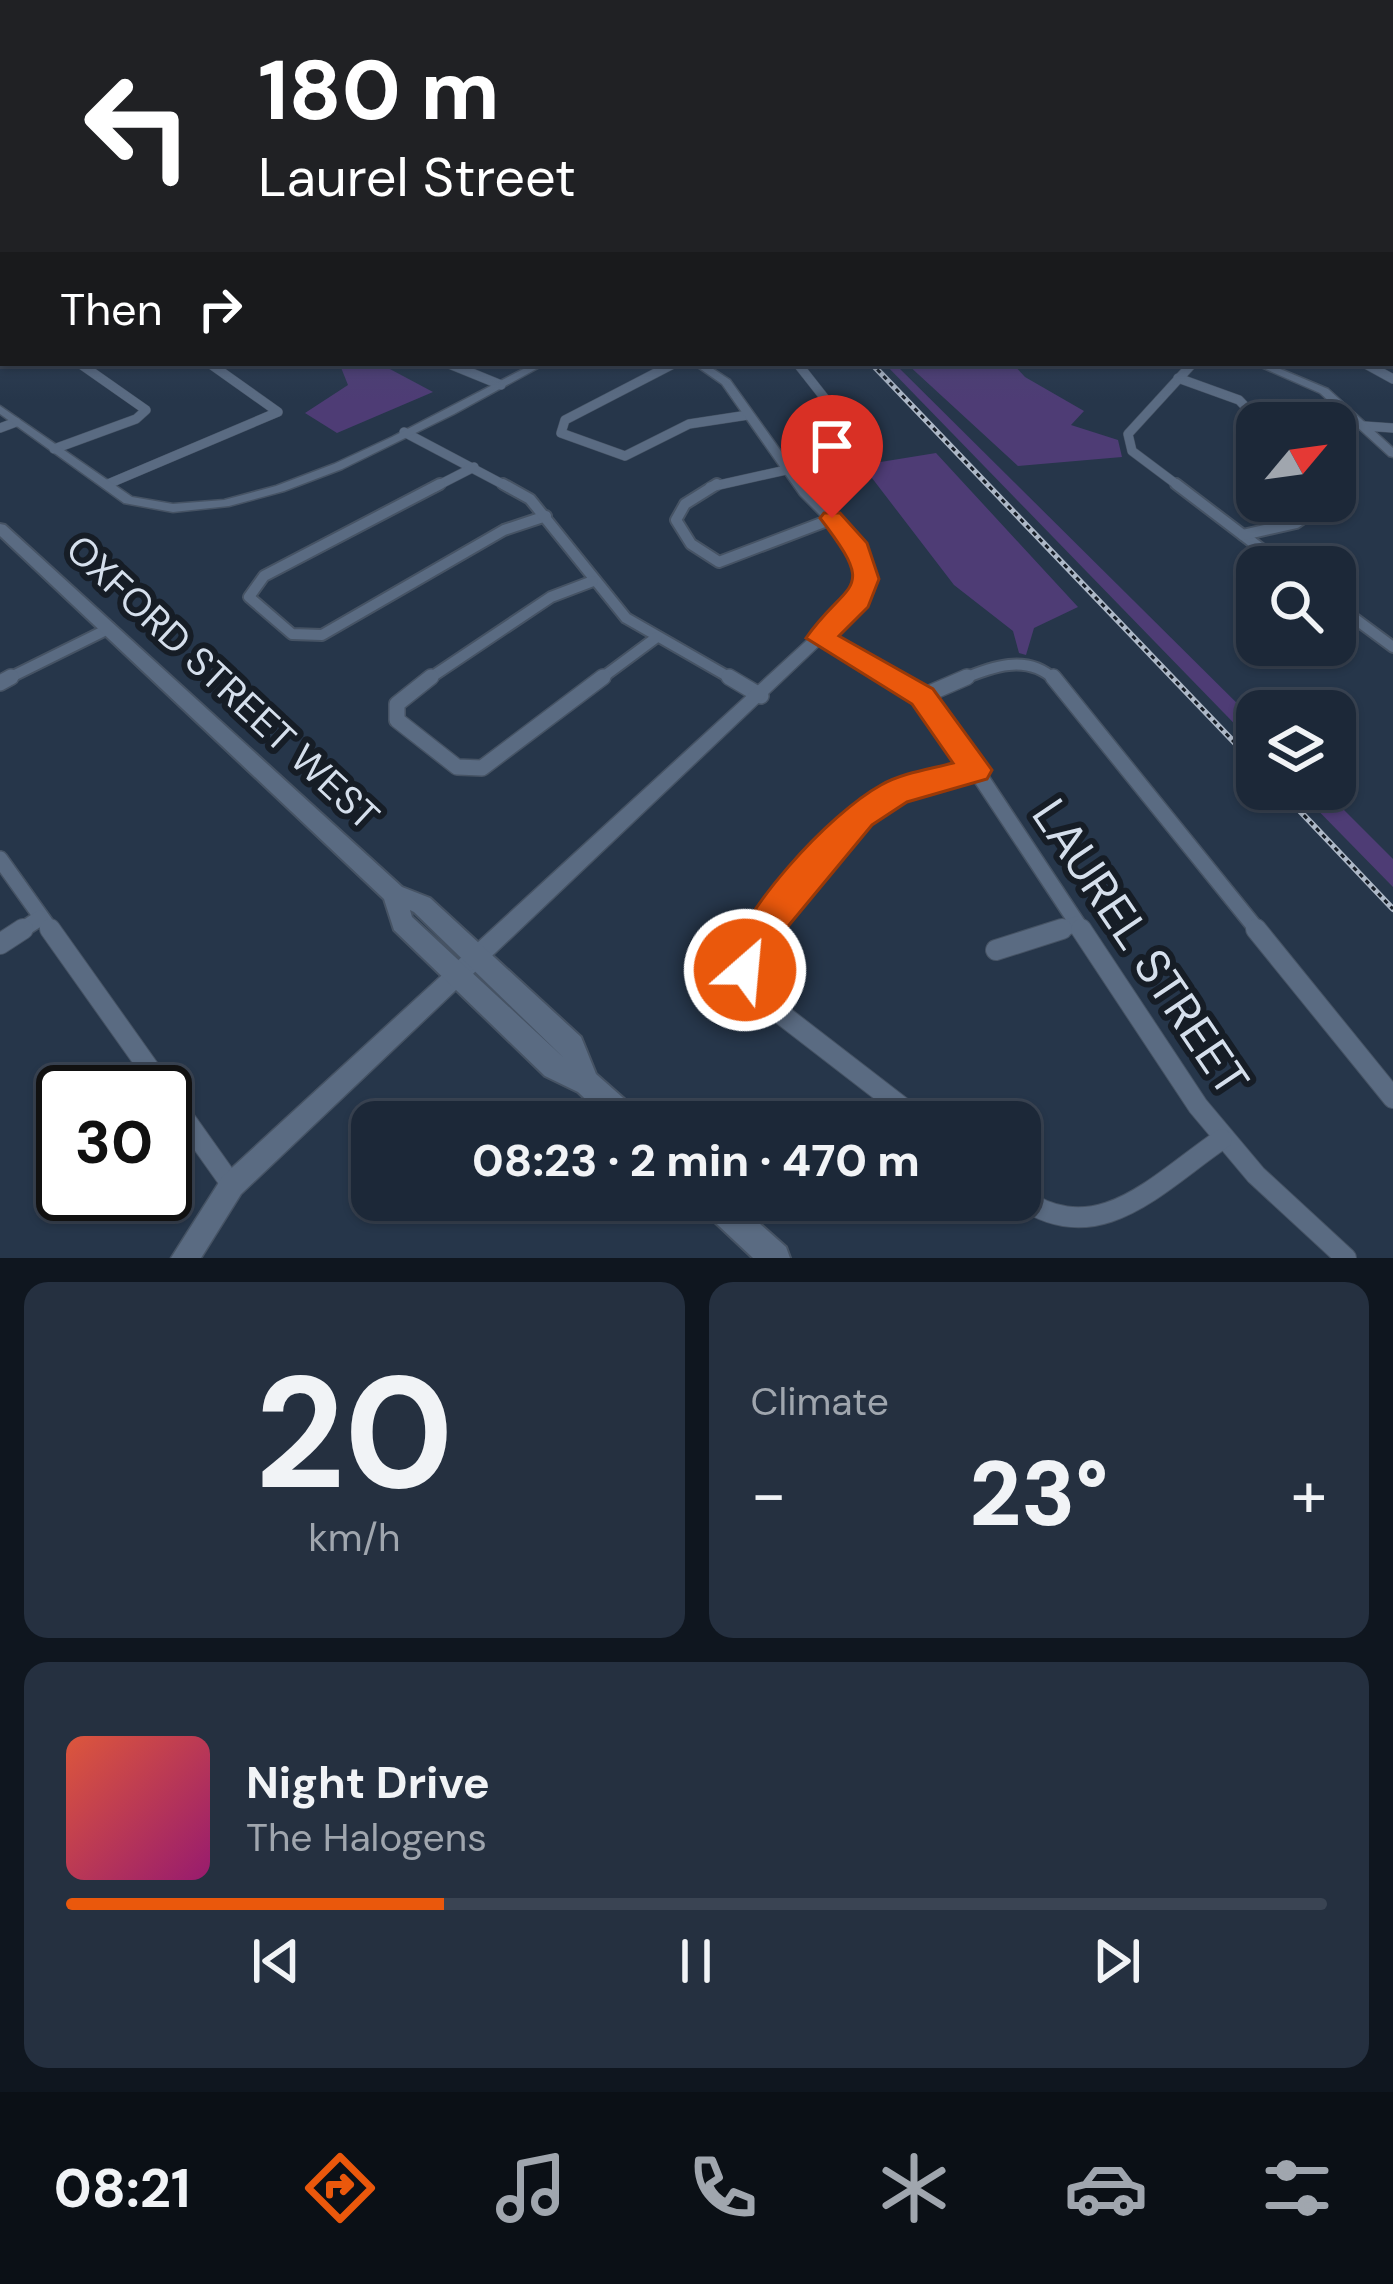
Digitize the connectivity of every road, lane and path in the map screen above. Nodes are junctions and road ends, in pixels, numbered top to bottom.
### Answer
1 (83, 366) edge
2 (213, 366) edge
3 (454, 366) edge
4 (536, 366) edge
5 (669, 366) edge
6 (702, 366) edge
7 (799, 366) edge
8 (1189, 366) edge
9 (1264, 366) edge
10 (1178, 378) junction
11 (501, 385) junction
12 (1241, 402) edge
13 (748, 415) junction
14 (5, 419) edge
15 (1364, 426) junction
16 (1393, 428) edge
17 (404, 432) junction
18 (54, 449) junction
19 (1393, 454) edge
20 (473, 467) junction
21 (786, 470) junction
22 (108, 484) junction
23 (546, 516) junction
24 (832, 518) junction
25 (1294, 522) edge
26 (0, 528) edge
27 (1243, 535) junction
28 (1257, 546) edge
29 (593, 581) junction
30 (1356, 620) edge
31 (110, 628) junction
32 (657, 637) junction
33 (820, 638) junction
34 (1393, 647) edge
35 (0, 683) edge
36 (760, 696) junction
37 (923, 696) junction
38 (976, 770) junction
39 (0, 859) edge
40 (40, 918) junction
41 (1077, 924) junction
42 (0, 944) edge
43 (996, 950) dead end
44 (470, 968) junction
45 (1393, 1098) edge
46 (606, 1101) edge
47 (894, 1101) edge
48 (1222, 1138) junction
49 (232, 1185) junction
50 (1041, 1207) edge
51 (735, 1221) edge
52 (185, 1258) edge
53 (775, 1258) edge
54 (1346, 1258) edge

1 - 18 street
2 - 22 street
3 - 11 street
4 - 11 street
5 - 13 street
6 - 13 street
7 - 21 street
8 - 10 street
9 - 15 street
10 - 12 street
10 - 27 street
11 - 17 street
13 - 21 street
14 - 18 street
15 - 16 street
15 - 19 street
17 - 20 street
17 - 22 street
18 - 22 street
20 - 23 street
20 - 23 street
21 - 24 street
21 - 24 street
23 - 29 street
24 - 33 street
25 - 27 street
26 - 31 main road, OXFORD STREET WEST
27 - 28 street
29 - 32 street
29 - 32 street
30 - 34 street
31 - 35 street
31 - 44 main road, OXFORD STREET WEST
32 - 36 street
33 - 36 street
33 - 37 street, LAUREL STREET
36 - 44 street
37 - 38 street, LAUREL STREET
37 - 45 street
38 - 41 street, LAUREL STREET
38 - 47 street
39 - 40 street
40 - 42 street
40 - 49 street
41 - 43 street
41 - 48 street, LAUREL STREET
44 - 46 main road, OXFORD STREET WEST
44 - 49 street
48 - 50 street
48 - 54 street, LAUREL STREET
49 - 52 street
51 - 53 main road

